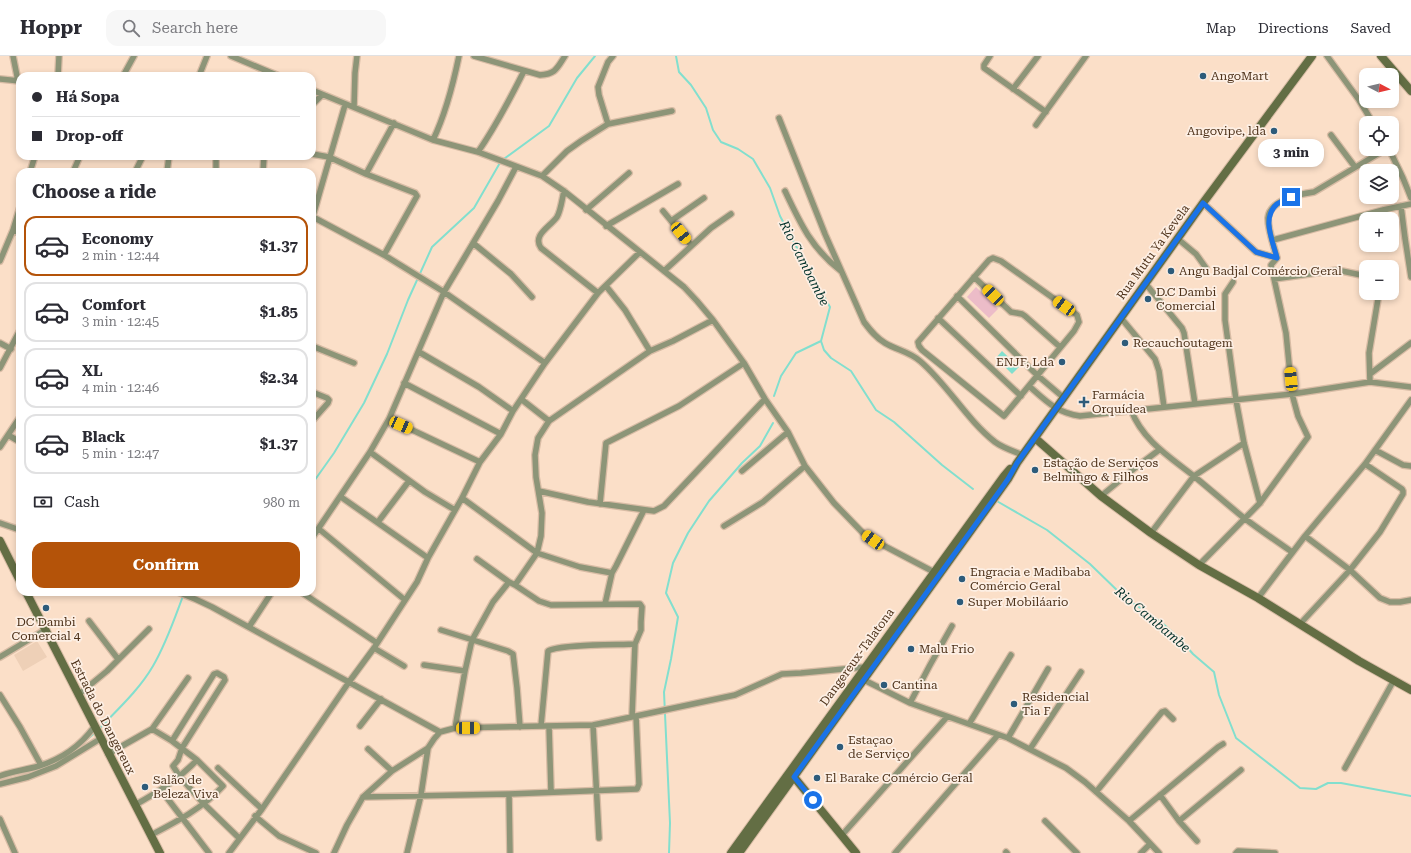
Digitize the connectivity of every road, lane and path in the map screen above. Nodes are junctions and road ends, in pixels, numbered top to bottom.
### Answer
1 (13, 56) edge
2 (59, 56) edge
3 (134, 56) edge
4 (207, 56) edge
5 (231, 56) edge
6 (357, 56) edge
7 (459, 56) edge
8 (474, 56) edge
9 (565, 56) edge
10 (613, 56) edge
11 (990, 56) edge
12 (1038, 56) edge
13 (1086, 56) edge
14 (1312, 56) edge
15 (1327, 56) edge
16 (1381, 56) edge
17 (524, 71) junction
18 (17, 72) edge
19 (58, 72) edge
20 (126, 72) edge
21 (201, 72) edge
22 (270, 72) edge
23 (0, 79) edge
24 (16, 81) edge
25 (1013, 89) junction
26 (1411, 91) edge
27 (316, 92) edge
28 (322, 95) junction
29 (316, 101) edge
30 (345, 104) junction
31 (354, 107) junction
32 (672, 111) dead end
33 (1046, 112) junction
34 (1369, 116) edge
35 (779, 118) dead end
36 (394, 123) junction
37 (608, 124) junction
38 (1036, 125) dead end
39 (1331, 135) dead end
40 (433, 140) junction
41 (478, 152) junction
42 (316, 155) edge
43 (1375, 156) edge
44 (1391, 156) edge
45 (329, 157) junction
46 (516, 167) junction
47 (1355, 167) junction
48 (629, 173) dead end
49 (366, 174) junction
50 (542, 176) junction
51 (678, 184) dead end
52 (785, 190) dead end
53 (564, 191) junction
54 (704, 198) dead end
55 (1411, 198) edge
56 (1203, 203) junction
57 (316, 204) edge
58 (1411, 204) edge
59 (1401, 206) junction
60 (586, 210) junction
61 (663, 211) dead end
62 (731, 214) dead end
63 (16, 220) edge
64 (316, 220) edge
65 (671, 221) junction
66 (606, 226) junction
67 (13, 230) junction
68 (16, 231) edge
69 (1178, 239) junction
70 (1272, 240) junction
71 (473, 243) junction
72 (691, 245) junction
73 (639, 252) junction
74 (384, 255) junction
75 (1277, 258) junction
76 (0, 260) edge
77 (1206, 268) dead end
78 (664, 271) junction
79 (842, 272) junction
80 (1359, 275) edge
81 (974, 277) junction
82 (1411, 277) edge
83 (1274, 278) junction
84 (1233, 282) dead end
85 (1145, 283) junction
86 (606, 286) junction
87 (444, 292) junction
88 (598, 293) junction
89 (957, 296) junction
90 (532, 297) dead end
91 (1378, 300) edge
92 (938, 318) junction
93 (1121, 318) junction
94 (713, 320) junction
95 (16, 338) edge
96 (1411, 343) edge
97 (0, 344) edge
98 (1060, 347) junction
99 (316, 348) edge
100 (11, 349) junction
101 (650, 351) junction
102 (419, 352) junction
103 (354, 363) dead end
104 (545, 363) junction
105 (744, 363) junction
106 (0, 368) edge
107 (1370, 374) junction
108 (1037, 375) junction
109 (404, 382) junction
110 (1370, 382) junction
111 (1029, 386) junction
112 (1411, 387) edge
113 (316, 394) edge
114 (1292, 394) junction
115 (1021, 396) junction
116 (1064, 398) junction
117 (521, 399) junction
118 (765, 399) junction
119 (1236, 400) junction
120 (1411, 400) edge
121 (1195, 404) junction
122 (1164, 407) junction
123 (1056, 409) junction
124 (1131, 410) junction
125 (513, 411) junction
126 (316, 416) edge
127 (389, 419) junction
128 (549, 421) junction
129 (16, 423) edge
130 (788, 432) junction
131 (501, 434) junction
132 (8, 435) junction
133 (1034, 438) junction
134 (16, 440) edge
135 (1244, 443) junction
136 (0, 447) edge
137 (1159, 450) junction
138 (1375, 450) junction
139 (370, 452) junction
140 (1023, 454) junction
141 (480, 462) junction
142 (1365, 464) junction
143 (805, 466) junction
144 (1411, 466) edge
145 (742, 471) dead end
146 (1194, 476) junction
147 (1006, 478) joint
148 (409, 481) junction
149 (539, 491) junction
150 (1101, 496) junction
151 (341, 497) junction
152 (462, 498) junction
153 (1260, 503) junction
154 (600, 504) junction
155 (455, 510) junction
156 (644, 510) junction
157 (977, 518) junction
158 (1245, 519) junction
159 (378, 522) junction
160 (0, 523) edge
161 (724, 526) dead end
162 (16, 529) edge
163 (319, 529) junction
164 (316, 533) edge
165 (1151, 533) junction
166 (1305, 536) junction
167 (0, 542) edge
168 (1292, 552) junction
169 (537, 553) junction
170 (428, 558) junction
171 (477, 559) dead end
172 (1199, 565) junction
173 (1350, 570) junction
174 (934, 572) junction
175 (16, 573) edge
176 (612, 573) junction
177 (509, 582) junction
178 (515, 585) junction
179 (28, 596) edge
180 (188, 596) edge
181 (269, 596) edge
182 (306, 596) edge
183 (1258, 598) junction
184 (405, 600) junction
185 (1411, 600) edge
186 (606, 604) junction
187 (88, 621) dead end
188 (1300, 624) junction
189 (952, 626) dead end
190 (249, 627) junction
191 (149, 629) dead end
192 (45, 630) junction
193 (441, 630) dead end
194 (472, 640) junction
195 (636, 644) junction
196 (376, 645) junction
197 (1011, 655) dead end
198 (0, 657) edge
199 (118, 659) junction
200 (424, 665) dead end
201 (404, 666) dead end
202 (865, 667) junction
203 (1048, 669) dead end
204 (465, 671) junction
205 (1081, 672) dead end
206 (188, 678) dead end
207 (864, 680) junction
208 (1394, 680) junction
209 (349, 682) junction
210 (1411, 690) edge
211 (0, 695) edge
212 (78, 695) junction
213 (381, 699) junction
214 (910, 703) junction
215 (634, 716) junction
216 (947, 718) junction
217 (1173, 720) dead end
218 (969, 724) junction
219 (593, 725) junction
220 (360, 726) dead end
221 (520, 726) junction
222 (541, 726) junction
223 (549, 726) junction
224 (455, 728) junction
225 (152, 729) junction
226 (97, 732) junction
227 (440, 732) junction
228 (998, 735) junction
229 (1008, 738) junction
230 (172, 741) junction
231 (1223, 744) dead end
232 (182, 748) junction
233 (428, 748) junction
234 (368, 749) dead end
235 (1030, 749) junction
236 (108, 754) junction
237 (197, 760) junction
238 (41, 765) junction
239 (218, 768) dead end
240 (1344, 768) dead end
241 (1241, 770) dead end
242 (392, 771) junction
243 (0, 776) edge
244 (180, 776) junction
245 (794, 777) junction
246 (0, 784) edge
247 (161, 790) junction
248 (596, 790) junction
249 (550, 791) junction
250 (1096, 792) junction
251 (509, 794) junction
252 (421, 795) junction
253 (1160, 795) junction
254 (363, 797) junction
255 (204, 804) junction
256 (135, 805) junction
257 (262, 809) junction
258 (255, 816) junction
259 (182, 818) junction
260 (0, 819) edge
261 (1045, 821) dead end
262 (1129, 821) junction
263 (1179, 821) junction
264 (151, 835) junction
265 (842, 836) junction
266 (239, 838) junction
267 (599, 838) dead end
268 (1198, 841) dead end
269 (1150, 844) junction
270 (741, 852) edge
271 (15, 853) edge
272 (160, 853) edge
273 (209, 853) edge
274 (229, 853) edge
275 (316, 853) edge
276 (334, 853) edge
277 (407, 853) edge
278 (510, 853) edge
279 (731, 853) edge
280 (856, 853) edge
281 (895, 853) edge
282 (1077, 853) edge
283 (1141, 853) edge
284 (1160, 853) edge
285 (1236, 853) edge
286 (1275, 853) edge

1 - 18 street
2 - 19 street
3 - 20 street
4 - 21 street
5 - 22 street
6 - 31 street
7 - 40 street
8 - 17 street
9 - 17 street
10 - 37 street
11 - 25 street
12 - 25 street
13 - 33 street
14 - 56 main road, Rua Mutu Ya Kevela
15 - 34 street
16 - 26 main road
17 - 41 street
23 - 24 street
25 - 33 street
27 - 28 street
28 - 29 street
28 - 30 street
30 - 31 street
30 - 45 street
31 - 36 street
32 - 37 street
33 - 38 street
35 - 79 street
36 - 40 street
36 - 49 street
37 - 50 street
39 - 47 street
40 - 41 street
41 - 46 street
42 - 45 street
43 - 47 street
44 - 55 street
45 - 49 street
45 - 57 street
46 - 50 street
46 - 71 street
47 - 70 street
48 - 60 street
49 - 74 street
50 - 53 street
51 - 66 street
52 - 79 street
53 - 60 street
53 - 88 street
54 - 65 street
56 - 69 main road, Rua Mutu Ya Kevela
56 - 75 street
58 - 59 street
59 - 70 street
59 - 82 street
60 - 66 street
61 - 65 street
62 - 72 street
63 - 67 street
64 - 74 street
65 - 72 street
66 - 73 street
67 - 68 street
67 - 76 street
69 - 77 street
69 - 85 main road, Rua Mutu Ya Kevela
70 - 75 street
71 - 87 street
71 - 90 street
72 - 78 street
73 - 78 street
73 - 86 street
74 - 87 street
75 - 83 street
78 - 94 street
79 - 140 street
80 - 83 street
81 - 89 street
81 - 98 street
81 - 98 street
83 - 114 street
84 - 119 street
85 - 93 main road, Rua Mutu Ya Kevela
85 - 121 street
86 - 88 street
86 - 101 street
87 - 102 street
87 - 104 street
88 - 104 street
89 - 92 street
89 - 108 street
91 - 107 street
92 - 115 street
92 - 115 street
93 - 116 main road, Rua Mutu Ya Kevela
93 - 122 street
94 - 101 street
94 - 105 street
95 - 100 street
96 - 107 street
97 - 100 street
98 - 108 street
99 - 103 street
100 - 106 street
101 - 128 street
102 - 109 street
102 - 125 street
104 - 117 street
105 - 118 street
105 - 154 street
107 - 110 street
108 - 111 street
108 - 116 street
109 - 127 street
109 - 131 street
110 - 112 street
110 - 114 street
111 - 115 street
111 - 123 street
113 - 126 street
114 - 119 street
114 - 153 street
116 - 123 main road, Rua Mutu Ya Kevela
117 - 125 street
117 - 128 street
118 - 130 street
118 - 156 street
119 - 121 street
119 - 135 street
120 - 138 street
121 - 122 street
122 - 124 street
123 - 124 street
123 - 133 main road, Rua Mutu Ya Kevela
124 - 137 street
125 - 131 street
127 - 139 street
127 - 141 street
128 - 149 street
129 - 132 street
130 - 143 street
130 - 145 street
131 - 141 street
132 - 134 street
132 - 136 street
133 - 140 main road, Rua Mutu Ya Kevela
133 - 150 main road
135 - 146 street
135 - 153 street
137 - 146 street
137 - 150 street
138 - 142 street
138 - 144 street
139 - 148 street
139 - 151 street
140 - 147 main road, Rua Mutu Ya Kevela
141 - 152 street
142 - 166 street
142 - 173 street
143 - 161 street
143 - 174 street
146 - 158 street
146 - 165 street
147 - 157 main road, Dangereux-Talatona
148 - 155 street
148 - 159 street
149 - 154 street
149 - 169 street
150 - 165 main road
151 - 159 street
151 - 163 street
152 - 155 street
152 - 169 street
153 - 158 street
154 - 156 street
155 - 170 street
156 - 176 street
157 - 174 main road, Dangereux-Talatona
157 - 207 main road, Dangereux-Talatona
158 - 168 street
158 - 172 street
159 - 170 street
160 - 162 street
163 - 164 street
163 - 184 street
165 - 172 main road
166 - 168 street
166 - 173 street
167 - 175 main road
168 - 183 street
169 - 176 street
169 - 178 street
170 - 184 street
171 - 177 street
172 - 183 main road
173 - 185 street
173 - 188 street
174 - 202 main road, Dangereux-Talatona
176 - 186 street
177 - 178 street
177 - 194 street
178 - 186 street
179 - 192 main road, Estrada do Dangereux
180 - 190 street
181 - 190 street
182 - 196 street
183 - 188 main road
184 - 196 street
186 - 195 street
187 - 199 street
188 - 208 main road
189 - 214 street
190 - 209 street
191 - 199 street
192 - 198 street
192 - 212 main road, Estrada do Dangereux
193 - 194 street
194 - 204 street
194 - 221 street
195 - 215 street
195 - 222 street
196 - 201 street
196 - 209 street
197 - 218 street
199 - 212 street
200 - 204 street
202 - 215 street
202 - 279 main road, Dangereux-Talatona
203 - 229 street
204 - 224 street
205 - 235 street
206 - 225 street
207 - 214 street
207 - 245 main road, Dangereux-Talatona
208 - 210 main road
208 - 240 street
209 - 213 street
209 - 257 street
211 - 238 street
212 - 226 main road, Estrada do Dangereux
213 - 220 street
213 - 227 street
214 - 216 street
215 - 219 street
215 - 248 street
216 - 218 street
216 - 265 street
217 - 250 street
218 - 228 street
219 - 223 street
219 - 248 street
221 - 222 street
221 - 224 street
222 - 223 street
223 - 249 street
224 - 227 street
225 - 230 street
225 - 236 street
226 - 236 main road, Estrada do Dangereux
226 - 238 street
226 - 246 street
227 - 233 street
228 - 229 street
228 - 281 street
229 - 235 street
230 - 232 street
230 - 232 street
231 - 253 street
232 - 237 street
232 - 244 street
233 - 242 street
233 - 252 street
234 - 242 street
235 - 250 street
236 - 256 main road, Estrada do Dangereux
237 - 244 street
237 - 255 street
238 - 243 street
239 - 257 street
241 - 263 street
242 - 254 street
244 - 247 street
244 - 255 street
245 - 265 main road
245 - 270 main road, Dangereux-Talatona
247 - 256 street
247 - 259 street
248 - 249 street
248 - 267 street
249 - 251 street
250 - 262 street
251 - 252 street
251 - 278 street
252 - 254 street
252 - 277 street
253 - 262 street
253 - 263 street
254 - 276 street
255 - 259 street
255 - 266 street
256 - 264 main road, Estrada do Dangereux
257 - 258 street
258 - 266 street
258 - 275 street
259 - 264 street
259 - 273 street
260 - 271 street
261 - 282 street
262 - 269 street
263 - 268 street
264 - 272 main road, Estrada do Dangereux
265 - 280 main road
266 - 274 street
269 - 283 street
269 - 284 street
285 - 286 street

